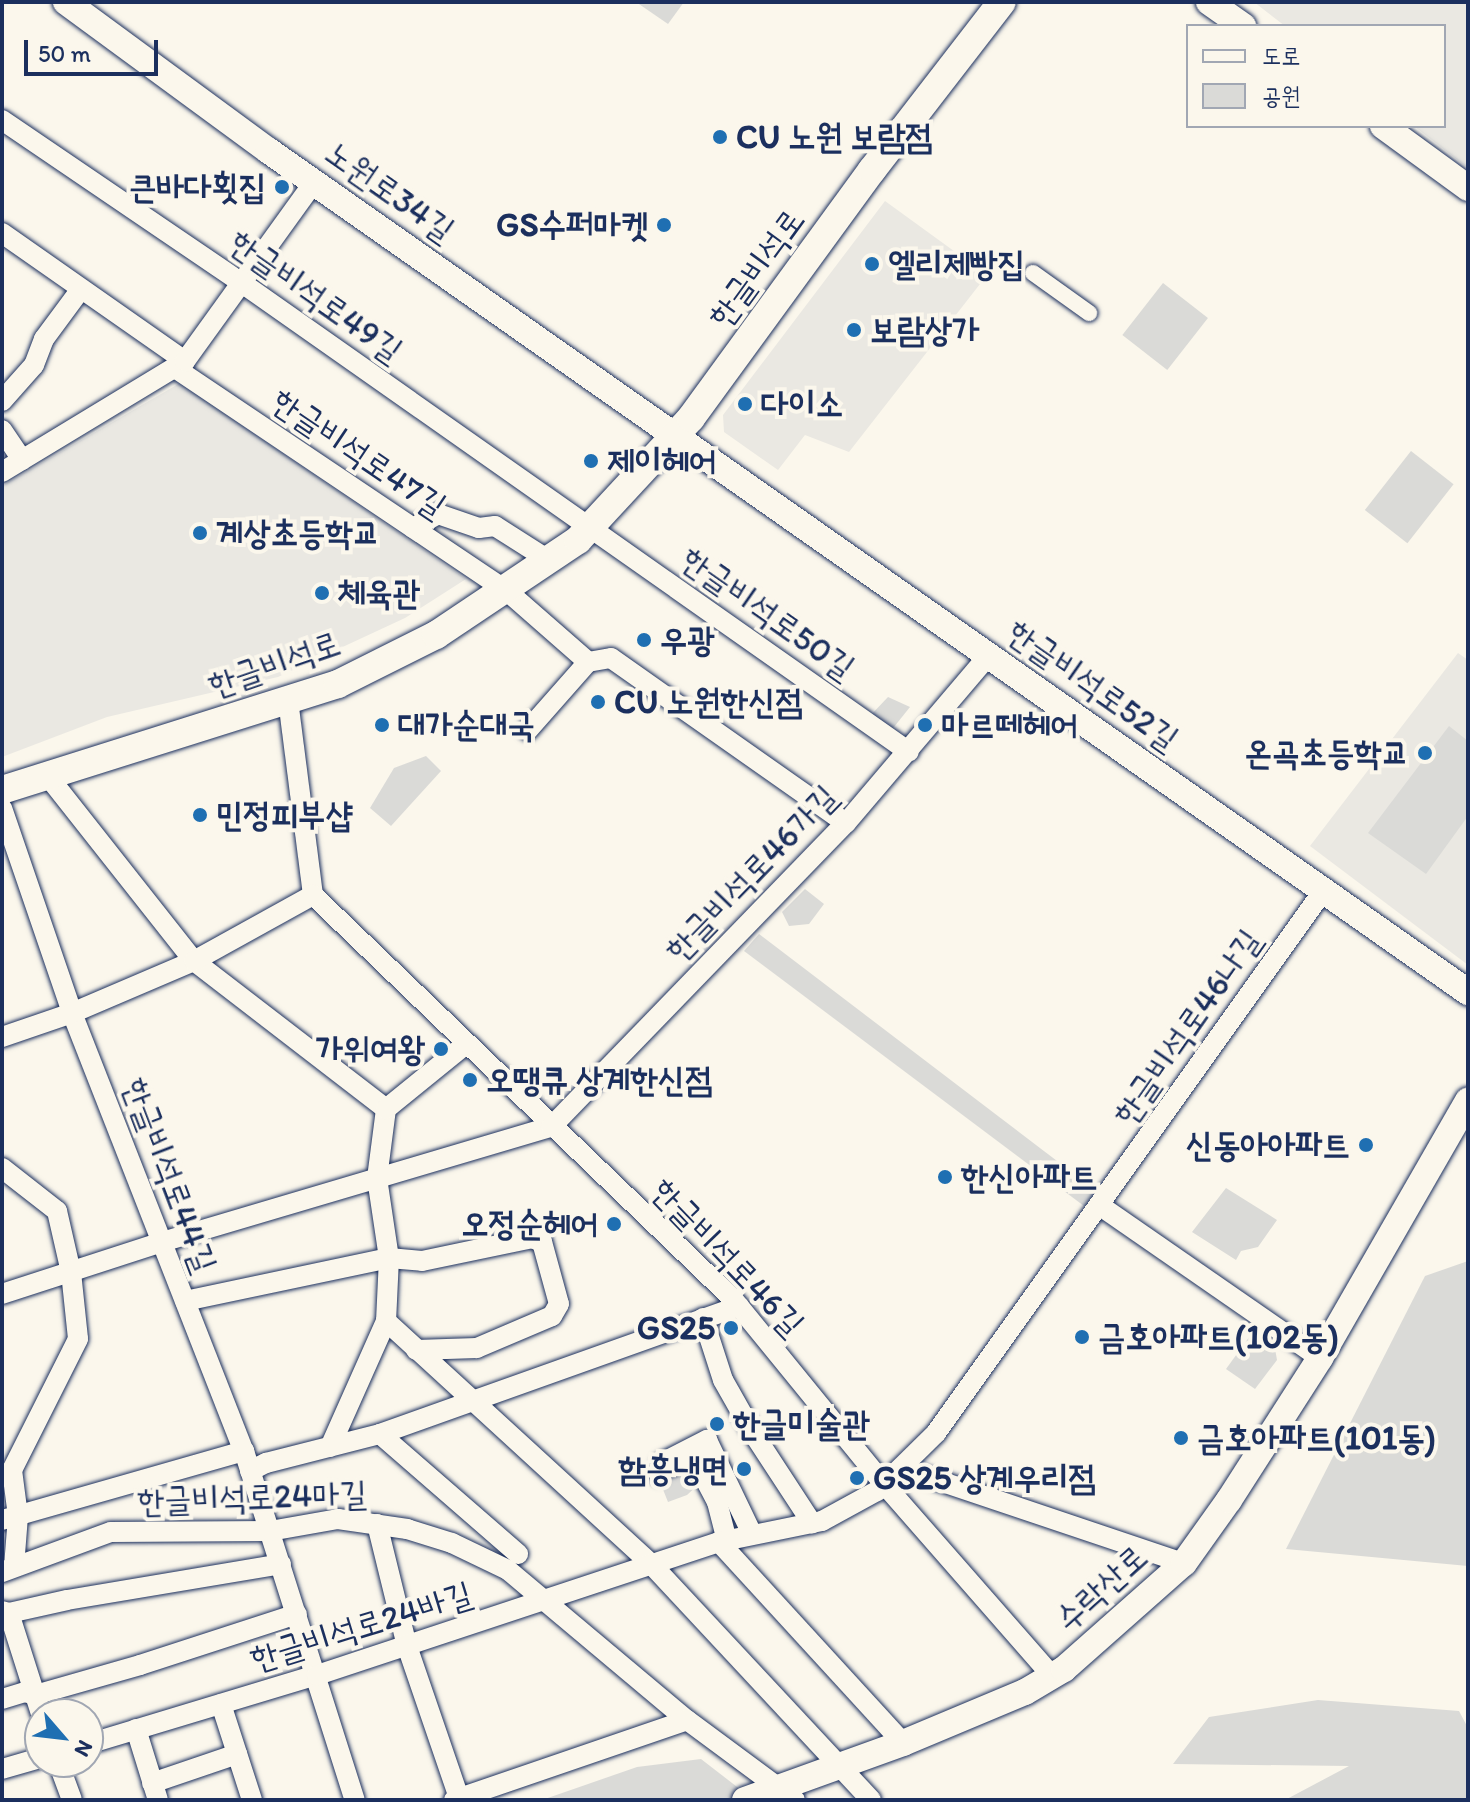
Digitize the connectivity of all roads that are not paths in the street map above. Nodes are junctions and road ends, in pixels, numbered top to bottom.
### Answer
1 (66, 2) edge
2 (1002, 2) edge
3 (1209, 2) edge
4 (1240, 24) edge
5 (2, 120) edge
6 (1386, 128) edge
7 (314, 182) junction
8 (1468, 188) edge
9 (2, 234) edge
10 (1033, 273) dead end
11 (242, 283) junction
12 (81, 289) junction
13 (1089, 313) dead end
14 (180, 364) junction
15 (2, 401) edge
16 (2, 430) edge
17 (676, 437) junction
18 (22, 460) junction
19 (2, 472) edge
20 (591, 527) junction
21 (413, 528) junction
22 (550, 561) junction
23 (507, 591) junction
24 (989, 655) junction
25 (588, 662) junction
26 (288, 700) junction
27 (528, 730) dead end
28 (909, 752) junction
29 (47, 775) junction
30 (2, 790) edge
31 (2, 808) edge
32 (846, 823) junction
33 (1323, 891) junction
34 (313, 895) junction
35 (194, 961) junction
36 (1468, 992) edge
37 (72, 1013) junction
38 (2, 1037) edge
39 (466, 1044) junction
40 (1468, 1101) edge
41 (386, 1109) junction
42 (551, 1127) junction
43 (2, 1168) edge
44 (377, 1178) junction
45 (1099, 1205) junction
46 (162, 1242) junction
47 (389, 1258) junction
48 (71, 1272) junction
49 (2, 1294) edge
50 (185, 1301) junction
51 (739, 1306) junction
52 (703, 1318) junction
53 (386, 1321) junction
54 (416, 1350) junction
55 (1320, 1358) junction
56 (469, 1401) junction
57 (380, 1434) junction
58 (330, 1447) junction
59 (2, 1449) edge
60 (247, 1461) junction
61 (901, 1468) junction
62 (12, 1470) junction
63 (884, 1484) junction
64 (10, 1518) edge
65 (812, 1523) junction
66 (377, 1524) junction
67 (270, 1531) junction
68 (752, 1534) junction
69 (723, 1542) junction
70 (518, 1554) dead end
71 (1184, 1563) junction
72 (281, 1564) junction
73 (652, 1565) junction
74 (8, 1570) edge
75 (548, 1601) junction
76 (5, 1612) edge
77 (297, 1614) junction
78 (407, 1646) junction
79 (317, 1675) junction
80 (1052, 1676) junction
81 (32, 1698) edge
82 (36, 1698) edge
83 (55, 1698) edge
84 (2, 1699) edge
85 (221, 1704) junction
86 (687, 1720) junction
87 (136, 1729) junction
88 (104, 1739) edge
89 (903, 1743) junction
90 (237, 1754) junction
91 (24, 1763) edge
92 (840, 1764) junction
93 (2, 1769) edge
94 (64, 1778) edge
95 (155, 1791) edge
96 (788, 1794) edge
97 (456, 1799) edge
98 (72, 1800) edge
99 (252, 1800) edge
100 (355, 1800) edge
101 (745, 1800) edge
102 (871, 1800) edge

1 - 7 street, 노원로34길
2 - 17 main road, 한글비석로
3 - 4 street
5 - 11 street, 한글비석로49길
6 - 8 street
7 - 11 street
7 - 17 street, 노원로34길
9 - 12 street, 한글비석로47길
10 - 13 street
11 - 14 street
11 - 20 street, 한글비석로49길
12 - 14 street, 한글비석로47길
12 - 15 street
14 - 18 street
14 - 21 street, 한글비석로47길
16 - 18 street
17 - 20 main road, 한글비석로
17 - 24 street, 한글비석로52길
18 - 19 street
20 - 22 main road, 한글비석로
20 - 28 street, 한글비석로50길
21 - 22 street
21 - 23 street, 한글비석로47길
22 - 23 main road, 한글비석로
23 - 25 street, 한글비석로47길
23 - 26 main road, 한글비석로
24 - 28 street, 한글비석로46가길
24 - 33 street, 한글비석로52길
25 - 27 street
25 - 32 street
26 - 29 main road, 한글비석로
26 - 34 street
28 - 32 street, 한글비석로46가길
29 - 30 main road, 한글비석로
29 - 35 street
31 - 37 street, 한글비석로44길
32 - 42 street, 한글비석로46가길
33 - 36 street, 한글비석로52길
33 - 45 street, 한글비석로46나길
34 - 35 street
34 - 39 street, 한글비석로46길
35 - 37 street
35 - 41 street
37 - 38 street
37 - 46 street, 한글비석로44길
39 - 41 street
39 - 42 street, 한글비석로46길
40 - 55 street, 수락산로
41 - 44 street
42 - 44 street
42 - 51 street, 한글비석로46길
43 - 48 street
44 - 46 street
44 - 47 street
45 - 55 street
45 - 61 street, 한글비석로46나길
46 - 48 street
46 - 50 street, 한글비석로44길
47 - 50 street
47 - 53 street
47 - 54 street
48 - 49 street
48 - 62 street
50 - 60 street, 한글비석로44길
51 - 52 street
51 - 63 street, 한글비석로46길
52 - 56 street
52 - 65 street
53 - 54 street
53 - 58 street
54 - 56 street
55 - 71 street, 수락산로
56 - 57 street
56 - 73 street
57 - 58 street
57 - 70 street
58 - 60 street
59 - 62 street
60 - 64 street
60 - 67 street, 한글비석로44길
61 - 63 street, 한글비석로46나길
61 - 71 street
62 - 64 street
63 - 65 street, 한글비석로24바길
63 - 80 street, 한글비석로46길
64 - 74 street
65 - 68 street, 한글비석로24바길
66 - 67 street, 한글비석로24마길
66 - 75 street, 한글비석로24마길
66 - 78 street
67 - 72 street, 한글비석로44길
67 - 74 street, 한글비석로24마길
68 - 69 street, 한글비석로24바길
68 - 69 street
69 - 73 street, 한글비석로24바길
69 - 89 street
71 - 80 street, 수락산로
72 - 76 street
72 - 77 street, 한글비석로44길
73 - 75 street, 한글비석로24바길
73 - 92 street
75 - 78 street, 한글비석로24바길
75 - 86 street, 한글비석로24마길
76 - 82 street
77 - 79 street, 한글비석로44길
77 - 83 street
78 - 79 street, 한글비석로24바길
78 - 97 street
79 - 85 street, 한글비석로24바길
79 - 100 street, 한글비석로44길
80 - 89 street, 수락산로
81 - 84 street
85 - 87 street, 한글비석로24바길
85 - 90 street
86 - 96 street, 한글비석로24마길
86 - 97 street
87 - 88 street, 한글비석로24바길
87 - 95 street
89 - 92 street, 수락산로
90 - 95 street
90 - 99 street
91 - 93 street
92 - 96 street, 수락산로
92 - 102 street
94 - 98 street
96 - 101 street, 수락산로

